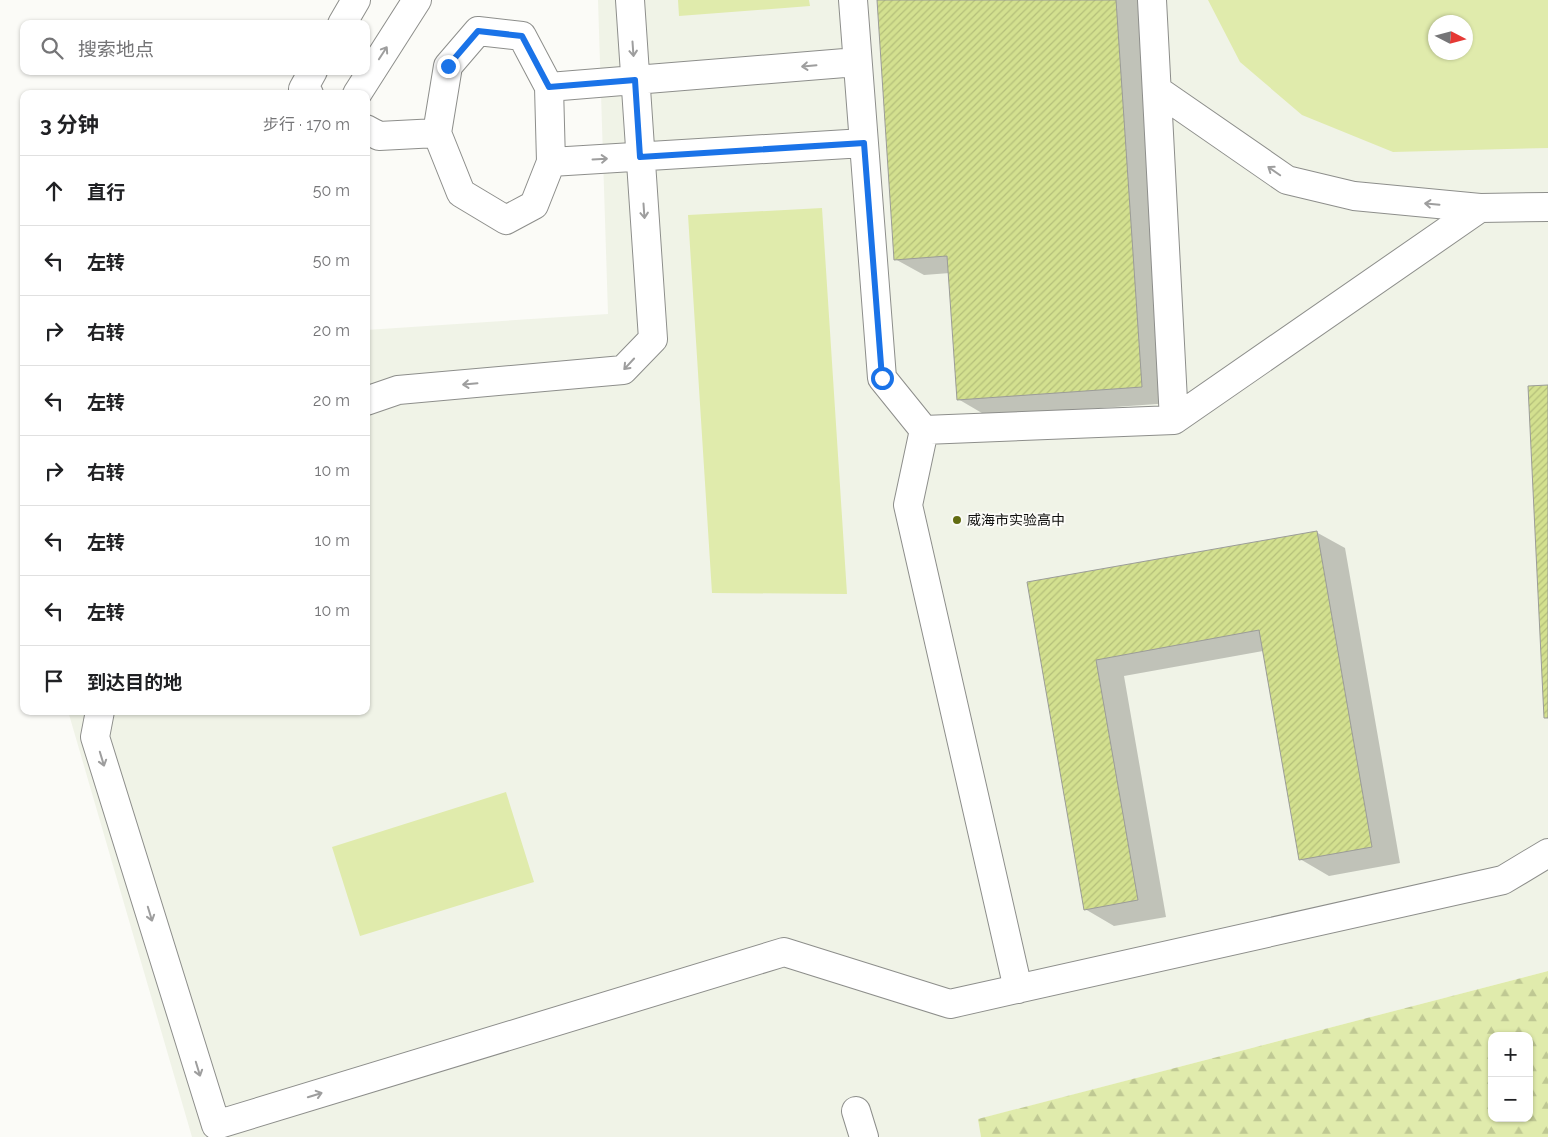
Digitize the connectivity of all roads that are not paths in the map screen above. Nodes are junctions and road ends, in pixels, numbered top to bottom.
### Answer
1 (356, 0) edge
2 (417, 0) edge
3 (630, 0) edge
4 (853, 0) edge
5 (1152, 0) edge
6 (344, 20) edge
7 (857, 62) junction
8 (370, 74) edge
9 (311, 75) edge
10 (369, 75) edge
11 (635, 80) junction
12 (549, 87) junction
13 (304, 90) edge
14 (360, 90) edge
15 (1156, 90) junction
16 (370, 131) edge
17 (437, 133) junction
18 (864, 143) junction
19 (640, 157) junction
20 (551, 162) junction
21 (1548, 207) edge
22 (1480, 208) junction
23 (370, 400) edge
24 (1174, 420) junction
25 (924, 430) junction
26 (99, 715) edge
27 (1548, 853) edge
28 (1018, 989) junction
29 (856, 1111) dead end
30 (218, 1131) edge
31 (864, 1137) edge

1 - 6 street
8 -> 2 street
3 -> 11 street
4 - 7 street
5 - 15 street
7 -> 11 street
7 - 18 street
9 - 13 street
14 -> 10 street
11 - 12 street
11 - 19 street
12 - 17 street
12 - 20 street
22 -> 15 street
15 - 24 street
16 - 17 street
17 - 20 street
18 - 19 street
18 - 25 street
20 -> 19 street
19 -> 23 street
21 - 22 street
22 - 24 street
24 - 25 street
25 - 28 street
26 -> 30 street
27 - 28 street
30 -> 28 street
29 - 31 street

